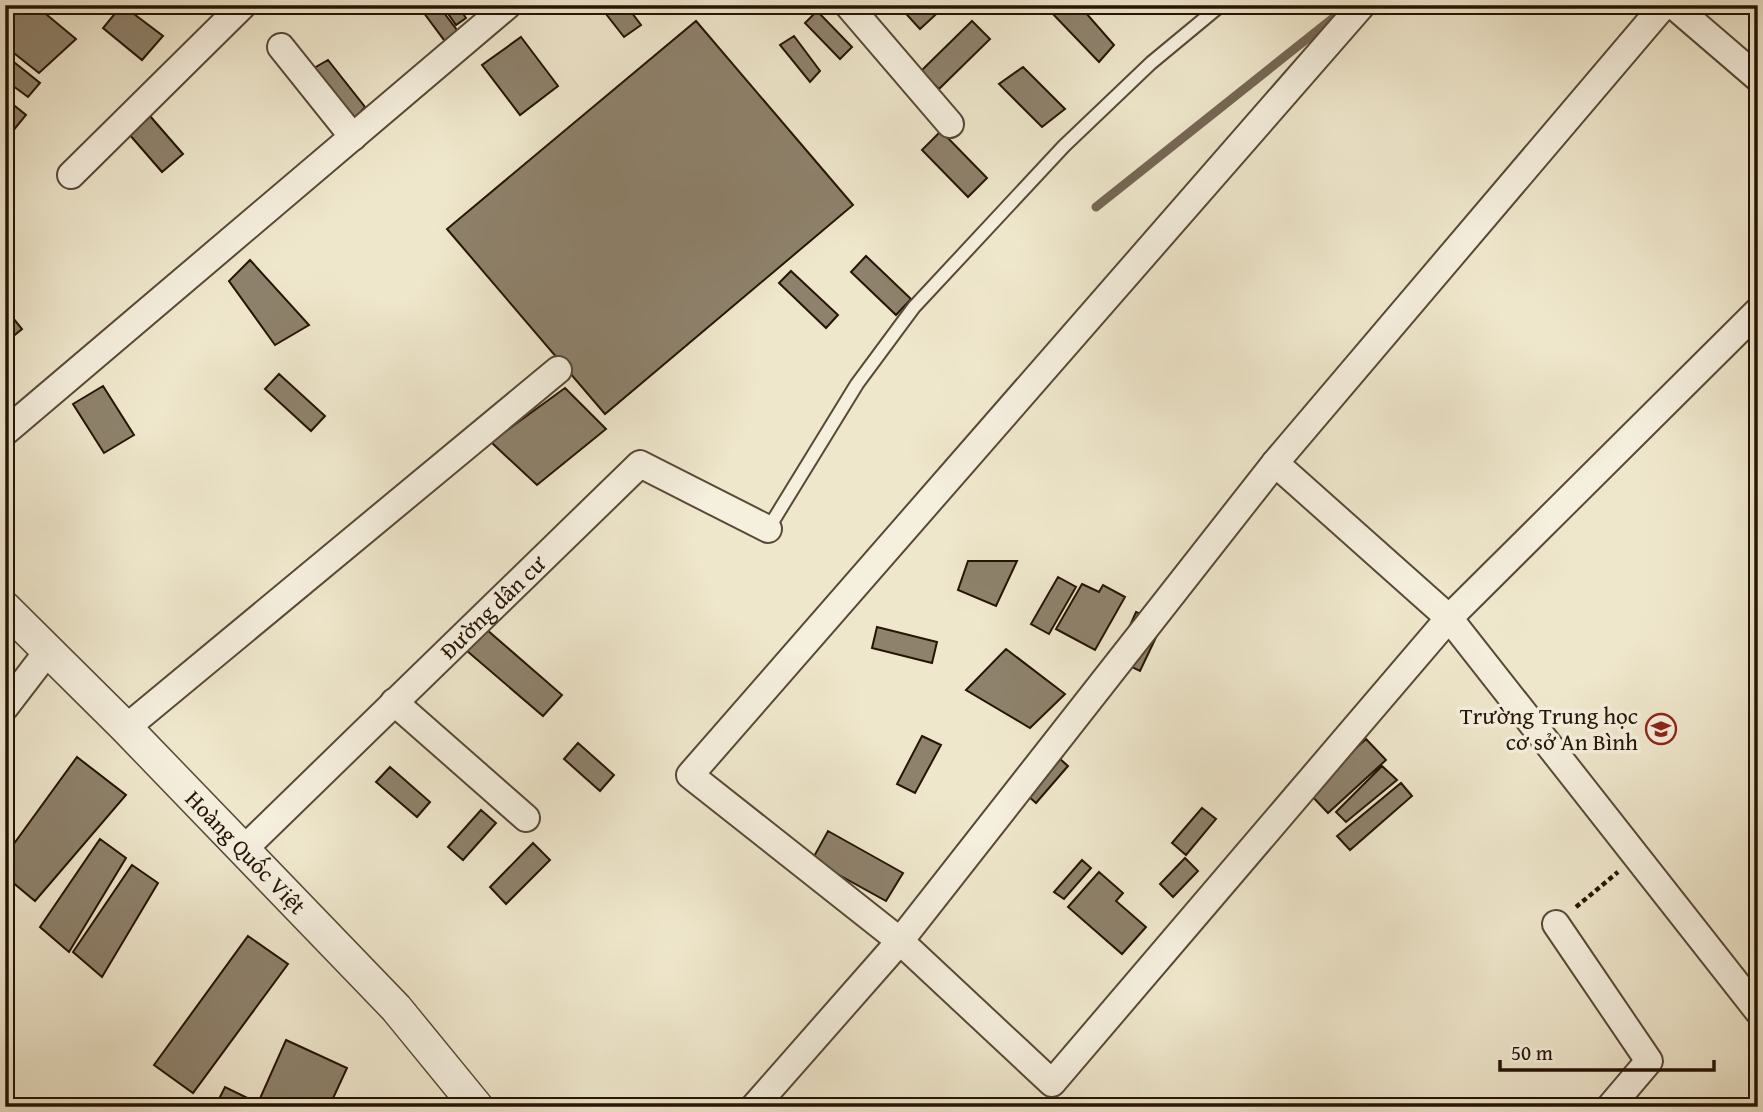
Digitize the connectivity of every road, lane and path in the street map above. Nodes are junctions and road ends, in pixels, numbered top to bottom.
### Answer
1 (243, 5) edge
2 (508, 5) edge
3 (848, 5) edge
4 (1221, 5) edge
5 (1362, 5) edge
6 (1664, 5) edge
7 (1673, 5) edge
8 (281, 47) dead end
9 (1758, 78) edge
10 (950, 124) dead end
11 (353, 137) junction
12 (71, 175) dead end
13 (1758, 311) edge
14 (558, 370) dead end
15 (5, 432) edge
16 (1275, 463) junction
17 (768, 529) joint
18 (5, 608) edge
19 (1449, 618) junction
20 (48, 651) junction
21 (394, 702) junction
22 (5, 708) edge
23 (126, 728) junction
24 (526, 818) dead end
25 (243, 851) junction
26 (1635, 858) junction
27 (1556, 924) joint
28 (900, 941) junction
29 (1758, 1011) edge
30 (462, 1099) edge
31 (754, 1107) edge
32 (1610, 1107) edge

1 - 12 street
2 - 11 street
3 - 10 street
4 - 17 lane
5 - 28 street
6 - 16 street
7 - 9 street
8 - 11 street
11 - 15 street
13 - 19 street
14 - 23 street
16 - 19 street
16 - 28 street
17 - 21 street, Đường dân cư
18 - 20 street, Hoàng Quốc Việt
19 - 26 street
19 - 28 street
20 - 22 street
20 - 23 street, Hoàng Quốc Việt
21 - 24 street
21 - 25 street, Đường dân cư
23 - 25 street, Hoàng Quốc Việt
25 - 30 street, Hoàng Quốc Việt
26 - 27 path
26 - 29 street
27 - 32 street
28 - 31 street

